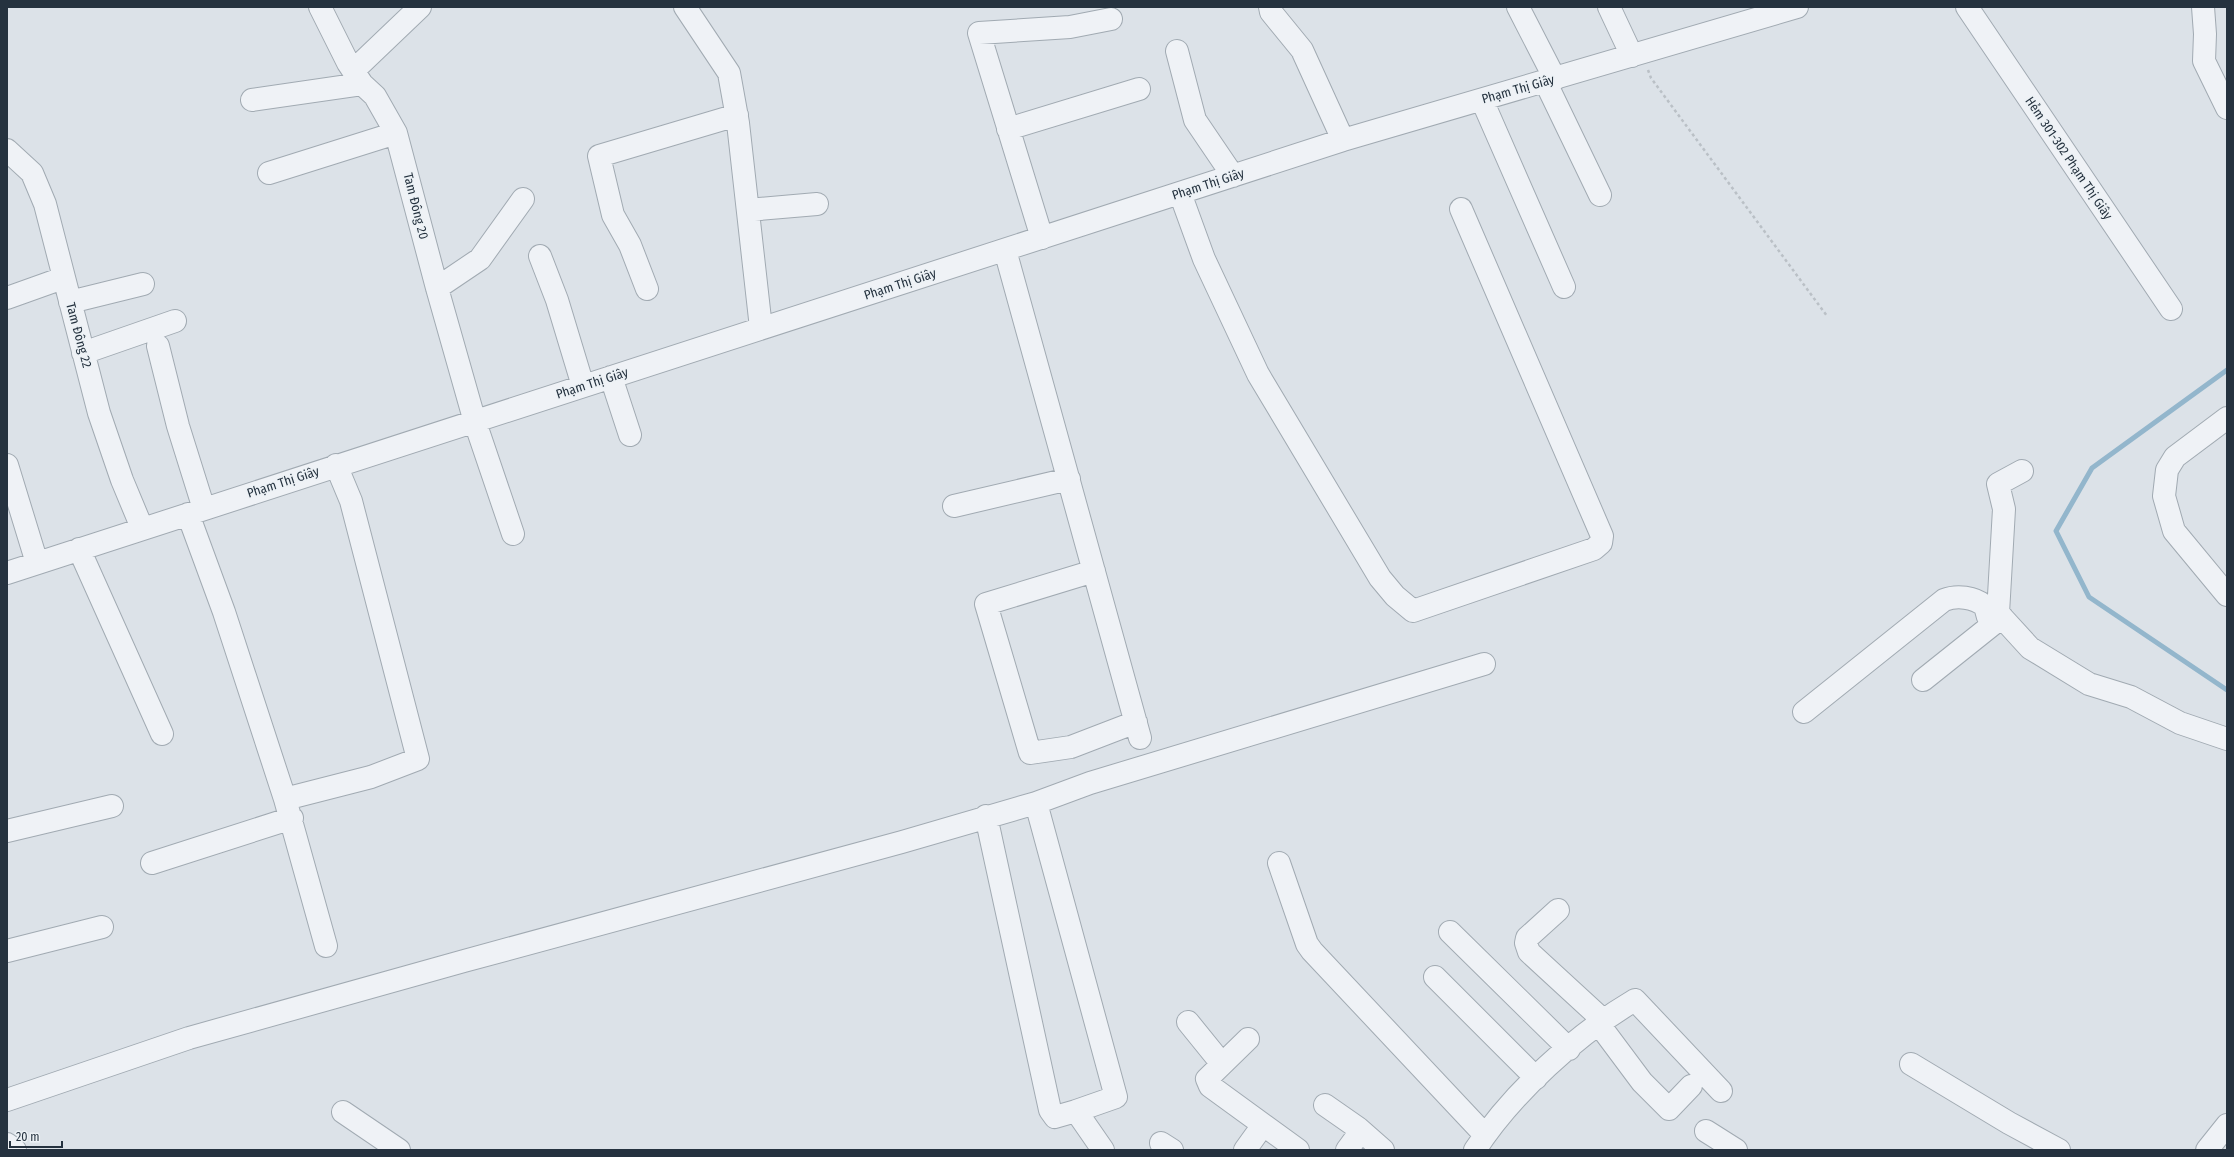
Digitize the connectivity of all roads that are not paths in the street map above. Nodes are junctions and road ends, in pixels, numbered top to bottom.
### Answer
1 (320, 7) edge
2 (420, 7) edge
3 (686, 7) edge
4 (1270, 7) edge
5 (1518, 7) edge
6 (1609, 7) edge
7 (1797, 7) edge
8 (1967, 7) edge
9 (2203, 7) edge
10 (1112, 19) dead end
11 (1177, 51) dead end
12 (1636, 54) junction
13 (358, 77) junction
14 (1550, 80) junction
15 (1139, 89) dead end
16 (252, 100) dead end
17 (1482, 100) junction
18 (2227, 108) edge
19 (737, 115) junction
20 (1008, 129) junction
21 (396, 133) junction
22 (1343, 140) junction
23 (7, 150) edge
24 (269, 173) dead end
25 (1233, 176) junction
26 (1180, 193) junction
27 (1600, 195) dead end
28 (522, 199) dead end
29 (817, 204) dead end
30 (1462, 209) dead end
31 (748, 210) junction
32 (1042, 238) junction
33 (1005, 250) junction
34 (540, 256) dead end
35 (63, 278) junction
36 (143, 284) dead end
37 (1564, 287) dead end
38 (437, 288) junction
39 (647, 289) dead end
40 (7, 298) edge
41 (70, 302) junction
42 (2171, 309) dead end
43 (175, 321) dead end
44 (762, 328) junction
45 (158, 346) dead end
46 (83, 352) junction
47 (611, 377) junction
48 (583, 386) junction
49 (2227, 418) edge
50 (475, 422) junction
51 (630, 435) dead end
52 (7, 465) edge
53 (336, 465) junction
54 (2022, 471) dead end
55 (1069, 479) junction
56 (954, 506) dead end
57 (196, 511) junction
58 (142, 528) junction
59 (513, 534) dead end
60 (79, 549) junction
61 (37, 563) junction
62 (1094, 571) junction
63 (7, 573) edge
64 (2227, 595) edge
65 (2000, 615) junction
66 (1484, 664) dead end
67 (1922, 680) dead end
68 (1804, 712) dead end
69 (162, 734) dead end
70 (2227, 739) edge
71 (1036, 803) junction
72 (112, 806) dead end
73 (288, 808) junction
74 (986, 816) junction
75 (7, 831) edge
76 (152, 863) dead end
77 (1279, 863) dead end
78 (1558, 910) dead end
79 (102, 927) dead end
80 (1450, 932) dead end
81 (326, 946) dead end
82 (7, 951) edge
83 (1435, 977) dead end
84 (1188, 1022) dead end
85 (1600, 1022) junction
86 (1248, 1038) dead end
87 (1569, 1049) junction
88 (1222, 1064) junction
89 (1911, 1064) dead end
90 (1536, 1078) junction
91 (1691, 1086) dead end
92 (1721, 1091) dead end
93 (7, 1100) edge
94 (1325, 1105) dead end
95 (1076, 1111) junction
96 (343, 1112) dead end
97 (1263, 1125) junction
98 (2227, 1125) edge
99 (1361, 1131) junction
100 (1706, 1131) dead end
101 (1480, 1143) edge
102 (7, 1144) edge
103 (15, 1150) edge
104 (399, 1150) edge
105 (1103, 1150) edge
106 (1245, 1150) edge
107 (1298, 1150) edge
108 (1347, 1150) edge
109 (1382, 1150) edge
110 (1736, 1150) edge
111 (2060, 1150) edge
112 (2207, 1150) edge

1 - 13 street, Tam Đông 20
2 - 13 street
3 - 19 street
4 - 22 street
5 - 14 street
6 - 12 street
7 - 12 street, Phạm Thị Giây
8 - 42 street, Hẻm 301-302 Phạm Thị Giây
9 - 18 street
10 - 20 street
11 - 25 street
12 - 14 street, Phạm Thị Giây
13 - 16 street
13 - 21 street, Tam Đông 20
14 - 17 street, Phạm Thị Giây
14 - 27 street
15 - 20 street
17 - 22 street, Phạm Thị Giây
17 - 37 street
19 - 31 street
19 - 39 street
20 - 32 street
21 - 24 street
21 - 38 street, Tam Đông 20
22 - 25 street, Phạm Thị Giây
23 - 35 street, Tam Đông 22
25 - 26 street, Phạm Thị Giây
26 - 30 street
26 - 32 street, Phạm Thị Giây
28 - 38 street
29 - 31 street
31 - 44 street
32 - 33 street, Phạm Thị Giây
33 - 44 street, Phạm Thị Giây
33 - 55 street
34 - 48 street
35 - 40 street
35 - 41 street, Tam Đông 22
36 - 41 street
38 - 50 street, Tam Đông 20
41 - 46 street, Tam Đông 22
43 - 46 street
44 - 47 street, Phạm Thị Giây
45 - 57 street
46 - 58 street, Tam Đông 22
47 - 48 street, Phạm Thị Giây
47 - 51 street
48 - 50 street, Phạm Thị Giây
49 - 64 street
50 - 53 street, Phạm Thị Giây
50 - 59 street, Tam Đông 20
52 - 61 street
53 - 57 street, Phạm Thị Giây
53 - 73 street
54 - 65 street
55 - 56 street
55 - 62 street
57 - 58 street, Phạm Thị Giây
57 - 73 street
58 - 60 street, Phạm Thị Giây
60 - 61 street, Phạm Thị Giây
60 - 69 street
61 - 63 street, Phạm Thị Giây
62 - 62 street
65 - 67 street
65 - 68 street
65 - 70 street
66 - 71 street
71 - 74 street
71 - 95 street
72 - 75 street
73 - 76 street
73 - 81 street
74 - 93 street
74 - 95 street
77 - 101 street
78 - 85 street
79 - 82 street
80 - 87 street
83 - 90 street
84 - 88 street
85 - 87 street
85 - 91 street
85 - 92 street
86 - 88 street
87 - 90 street
88 - 97 street
89 - 111 street
90 - 101 street
94 - 99 street
95 - 105 street
96 - 104 street
97 - 106 street
97 - 107 street
98 - 112 street
99 - 108 street
99 - 109 street
100 - 110 street
102 - 103 street

